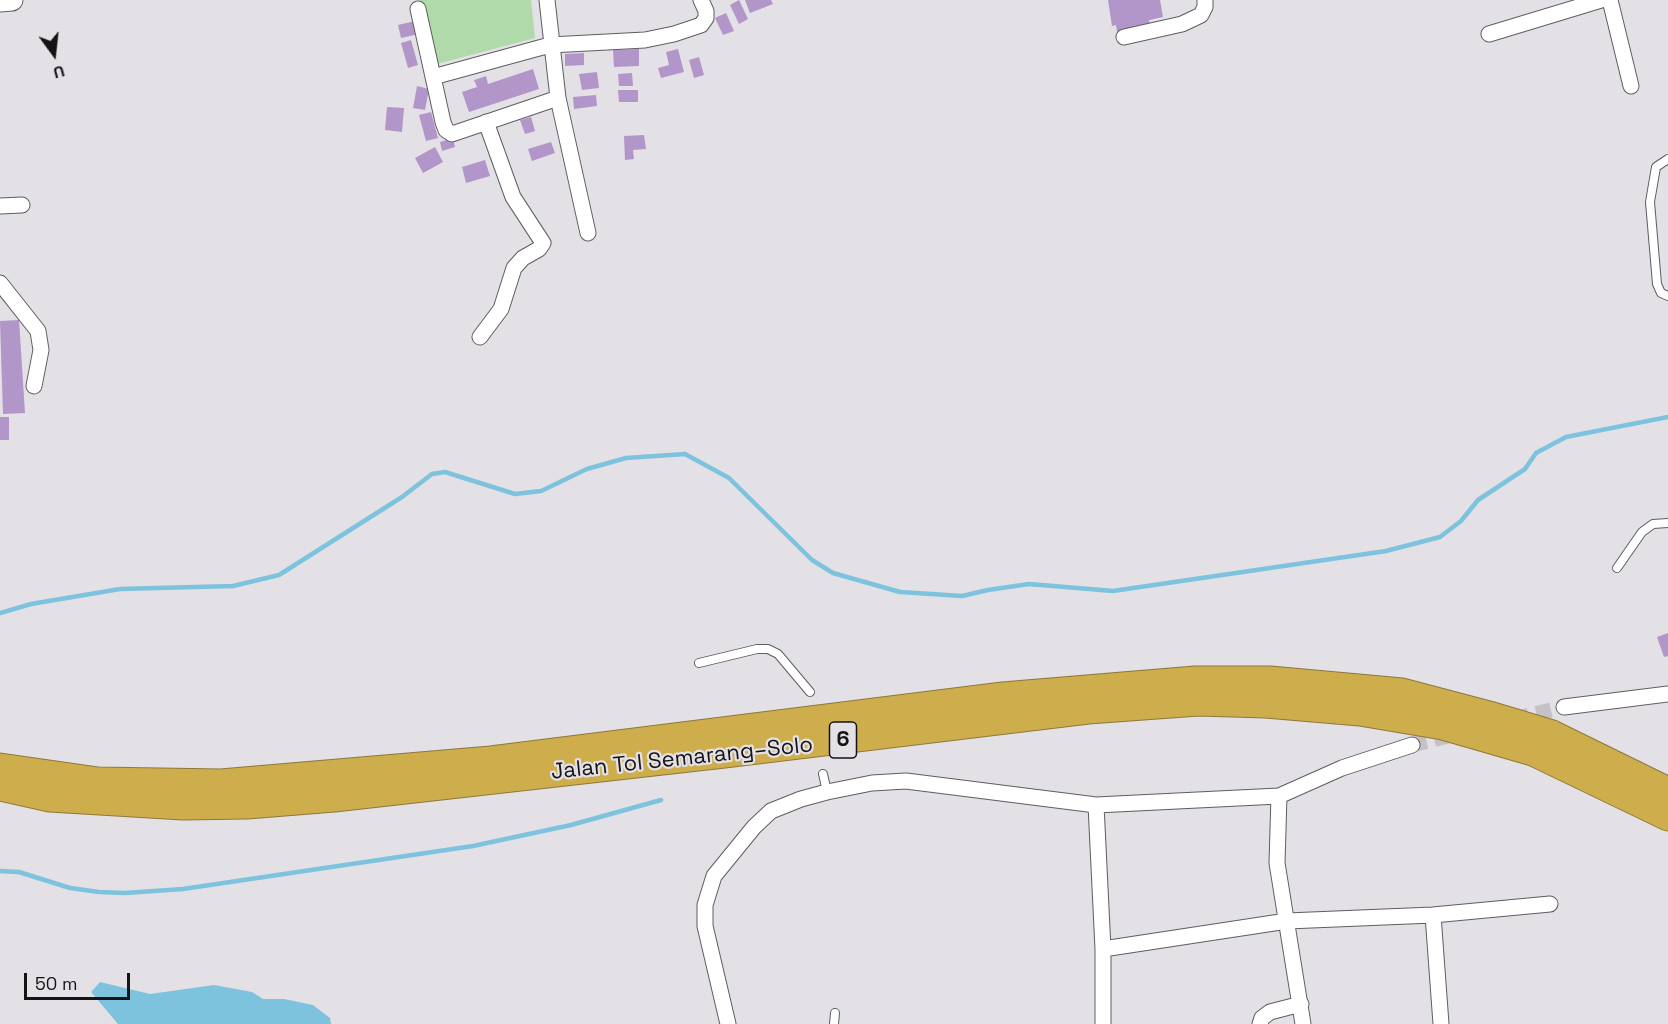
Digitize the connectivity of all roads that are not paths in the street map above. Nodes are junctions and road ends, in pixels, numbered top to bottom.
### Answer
1 (12, 0) edge
2 (547, 0) edge
3 (701, 0) edge
4 (1205, 0) edge
5 (1601, 0) edge
6 (1610, 0) edge
7 (0, 2) edge
8 (418, 9) dead end
9 (1489, 34) dead end
10 (1124, 37) dead end
11 (550, 45) junction
12 (433, 77) junction
13 (1631, 86) dead end
14 (558, 98) junction
15 (486, 122) junction
16 (1668, 159) edge
17 (22, 206) dead end
18 (0, 207) edge
19 (588, 233) dead end
20 (0, 282) edge
21 (1668, 296) edge
22 (480, 337) dead end
23 (34, 386) dead end
24 (1668, 523) edge
25 (1617, 568) dead end
26 (699, 663) dead end
27 (810, 692) dead end
28 (1668, 694) edge
29 (1564, 706) tunnel mouth
30 (1412, 746) tunnel mouth
31 (0, 767) edge
32 (823, 774) dead end
33 (0, 787) edge
34 (1668, 790) edge
35 (827, 792) junction
36 (1279, 796) junction
37 (1096, 805) junction
38 (1668, 817) edge
39 (1550, 904) dead end
40 (1433, 915) junction
41 (1287, 921) junction
42 (1103, 949) junction
43 (1301, 1004) junction
44 (835, 1013) dead end
45 (728, 1024) edge
46 (834, 1024) edge
47 (1103, 1024) edge
48 (1260, 1024) edge
49 (1303, 1024) edge
50 (1442, 1024) edge

1 - 7 street
2 - 11 street
3 - 11 street
4 - 10 street
5 - 9 street
6 - 13 street
8 - 12 street
11 - 12 street
11 - 14 street
12 - 15 street
14 - 15 street
14 - 19 street
15 - 22 street
16 - 21 lane
17 - 18 street
20 - 23 street
24 - 25 lane
26 - 27 lane
28 - 29 street
30 - 36 street
31 - 34 highway, Jalan Tol Semarang–Solo / 6
32 - 35 lane
33 - 38 highway, Jalan Tol Semarang–Solo / 6
35 - 37 street
35 - 45 street
36 - 37 street
36 - 41 street
37 - 42 street
39 - 40 street
40 - 41 street
40 - 50 street
41 - 42 street
41 - 43 street
42 - 47 street
43 - 48 street
43 - 49 street
44 - 46 lane

